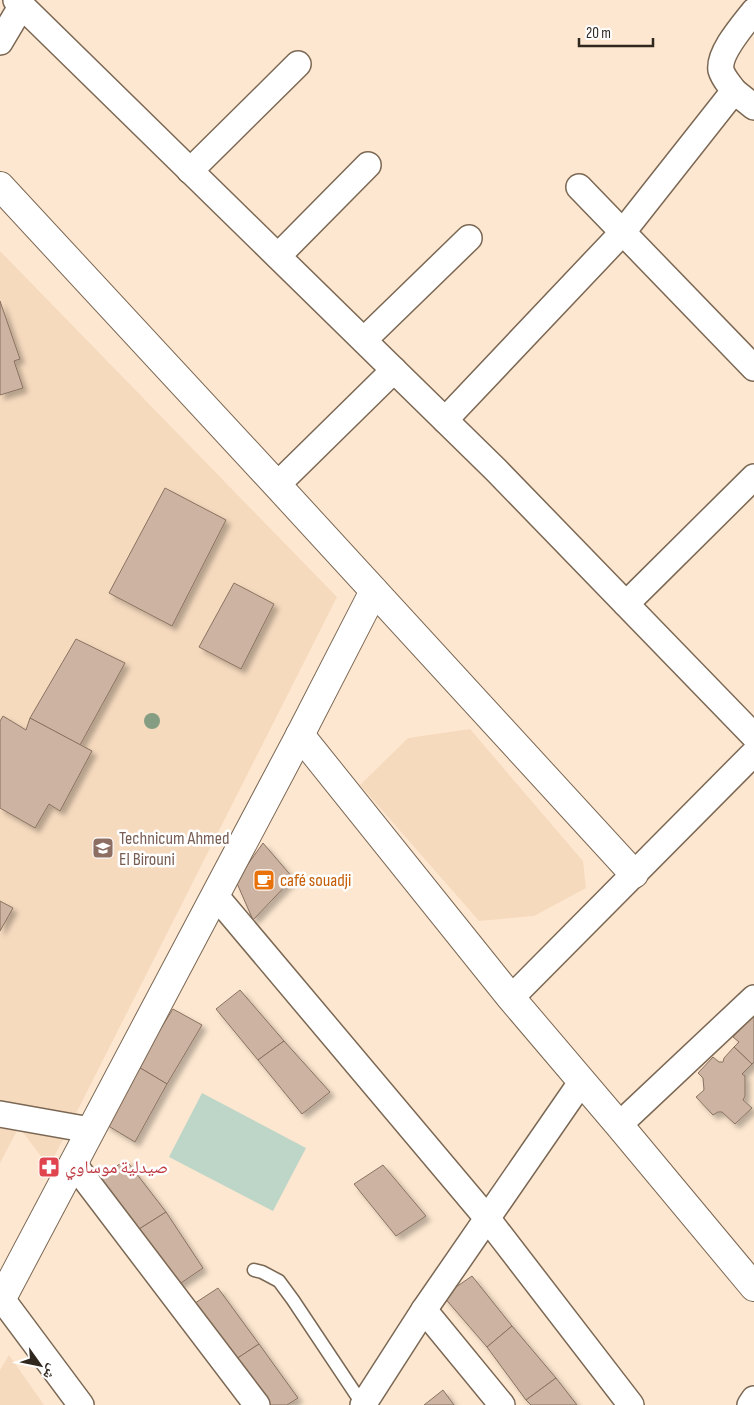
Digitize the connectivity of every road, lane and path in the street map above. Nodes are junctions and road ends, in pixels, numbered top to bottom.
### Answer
1 (19, 3) edge
2 (754, 11) edge
3 (0, 42) edge
4 (298, 64) dead end
5 (734, 91) junction
6 (754, 107) edge
7 (368, 165) dead end
8 (190, 171) junction
9 (0, 186) edge
10 (579, 187) dead end
11 (622, 233) junction
12 (469, 238) dead end
13 (278, 256) junction
14 (364, 340) junction
15 (753, 365) edge
16 (394, 370) junction
17 (445, 420) junction
18 (754, 477) edge
19 (276, 484) junction
20 (374, 591) junction
21 (626, 604) junction
22 (300, 735) junction
23 (754, 736) edge
24 (754, 753) edge
25 (634, 874) junction
26 (215, 895) junction
27 (511, 998) junction
28 (754, 998) edge
29 (582, 1081) junction
30 (0, 1114) edge
31 (620, 1125) junction
32 (90, 1130) junction
33 (72, 1163) junction
34 (488, 1218) junction
35 (254, 1270) dead end
36 (754, 1287) edge
37 (1, 1300) edge
38 (424, 1310) junction
39 (754, 1399) edge
40 (81, 1405) edge
41 (257, 1405) edge
42 (363, 1405) edge
43 (502, 1405) edge
44 (631, 1405) edge
45 (750, 1405) edge

1 - 3 street
1 - 8 street
2 - 5 street
4 - 8 street
5 - 6 street
5 - 11 street
7 - 13 street
8 - 13 street
9 - 19 street
10 - 11 street
11 - 15 street
11 - 17 street
12 - 14 street
13 - 14 street
14 - 16 street
16 - 17 street
16 - 19 street
17 - 21 street
18 - 21 street
19 - 20 street
20 - 22 street
20 - 25 street
21 - 23 street
22 - 26 street
22 - 27 street
24 - 25 street
25 - 27 street
26 - 32 street
26 - 34 street
27 - 29 street
28 - 31 street
29 - 31 street
29 - 34 street
30 - 32 street
31 - 36 street
32 - 33 street
33 - 37 street
33 - 41 street
34 - 38 street
34 - 44 street
35 - 42 lane
37 - 40 street
38 - 42 street
38 - 43 street
39 - 45 street

